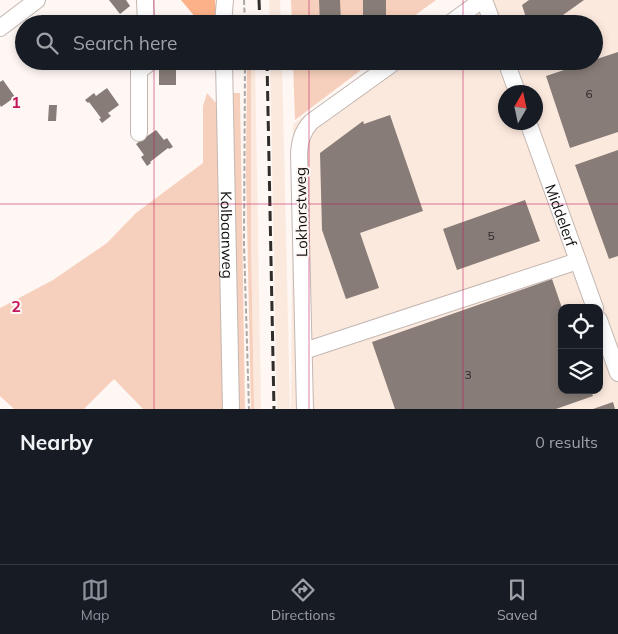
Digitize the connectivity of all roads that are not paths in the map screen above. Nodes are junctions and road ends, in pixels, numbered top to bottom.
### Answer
1 (37, 0) edge
2 (146, 0) edge
3 (483, 0) edge
4 (17, 15) edge
5 (146, 15) edge
6 (462, 15) edge
7 (489, 15) edge
8 (15, 17) edge
9 (0, 28) edge
10 (141, 70) edge
11 (224, 70) edge
12 (383, 70) edge
13 (509, 70) edge
14 (515, 85) edge
15 (531, 130) edge
16 (138, 132) dead end
17 (578, 261) junction
18 (594, 304) edge
19 (603, 331) edge
20 (304, 351) junction
21 (618, 373) edge
22 (231, 409) edge
23 (305, 409) edge

1 - 4 street
2 - 5 street
3 - 6 street
3 - 7 street
8 - 9 street
10 - 16 street
11 - 22 street, Kolbaanweg
12 - 20 street, Lokhorstweg
13 - 14 street
15 - 17 street, Middelerf
17 - 18 street, Middelerf
17 - 20 street
19 - 21 street
20 - 23 street, Lokhorstweg

